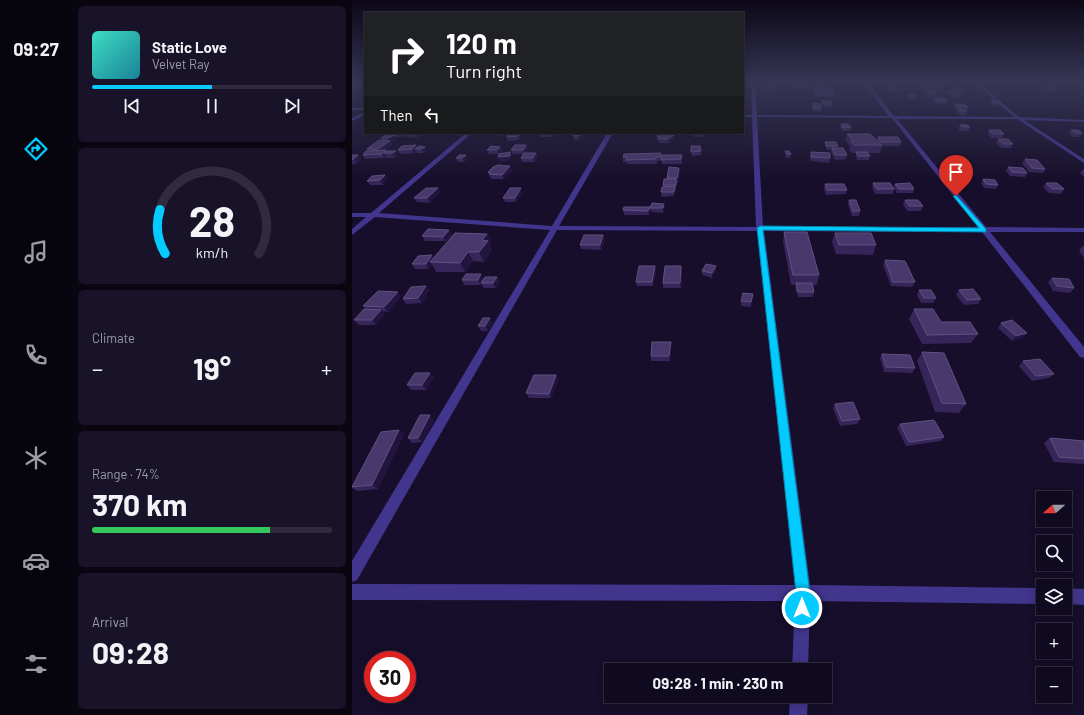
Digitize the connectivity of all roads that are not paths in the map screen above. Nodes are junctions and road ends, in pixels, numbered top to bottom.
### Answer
1 (362, 114) edge
2 (890, 114) edge
3 (1014, 114) edge
4 (744, 116) edge
5 (756, 117) junction
6 (892, 117) junction
7 (1018, 118) junction
8 (352, 120) edge
9 (1084, 121) edge
10 (468, 134) edge
11 (609, 134) edge
12 (1084, 161) edge
13 (352, 215) edge
14 (372, 215) junction
15 (555, 228) junction
16 (760, 228) junction
17 (984, 230) junction
18 (1084, 230) edge
19 (352, 233) edge
20 (1084, 354) edge
21 (352, 575) edge
22 (352, 592) edge
23 (803, 593) junction
24 (1036, 596) edge
25 (1072, 596) edge
26 (1084, 597) edge
27 (800, 663) edge
28 (799, 703) edge
29 (798, 715) edge

1 - 8 street
2 - 6 street
3 - 7 street
4 - 5 street
5 - 6 street
5 - 16 street
6 - 7 street
6 - 17 street
7 - 9 street
7 - 12 street
10 - 14 street
11 - 15 street
13 - 14 street
14 - 15 street
14 - 19 street
15 - 16 street
15 - 21 street
16 - 17 street
16 - 23 street
17 - 18 street
17 - 20 street
22 - 23 street
23 - 24 street
23 - 27 street
25 - 26 street
28 - 29 street

